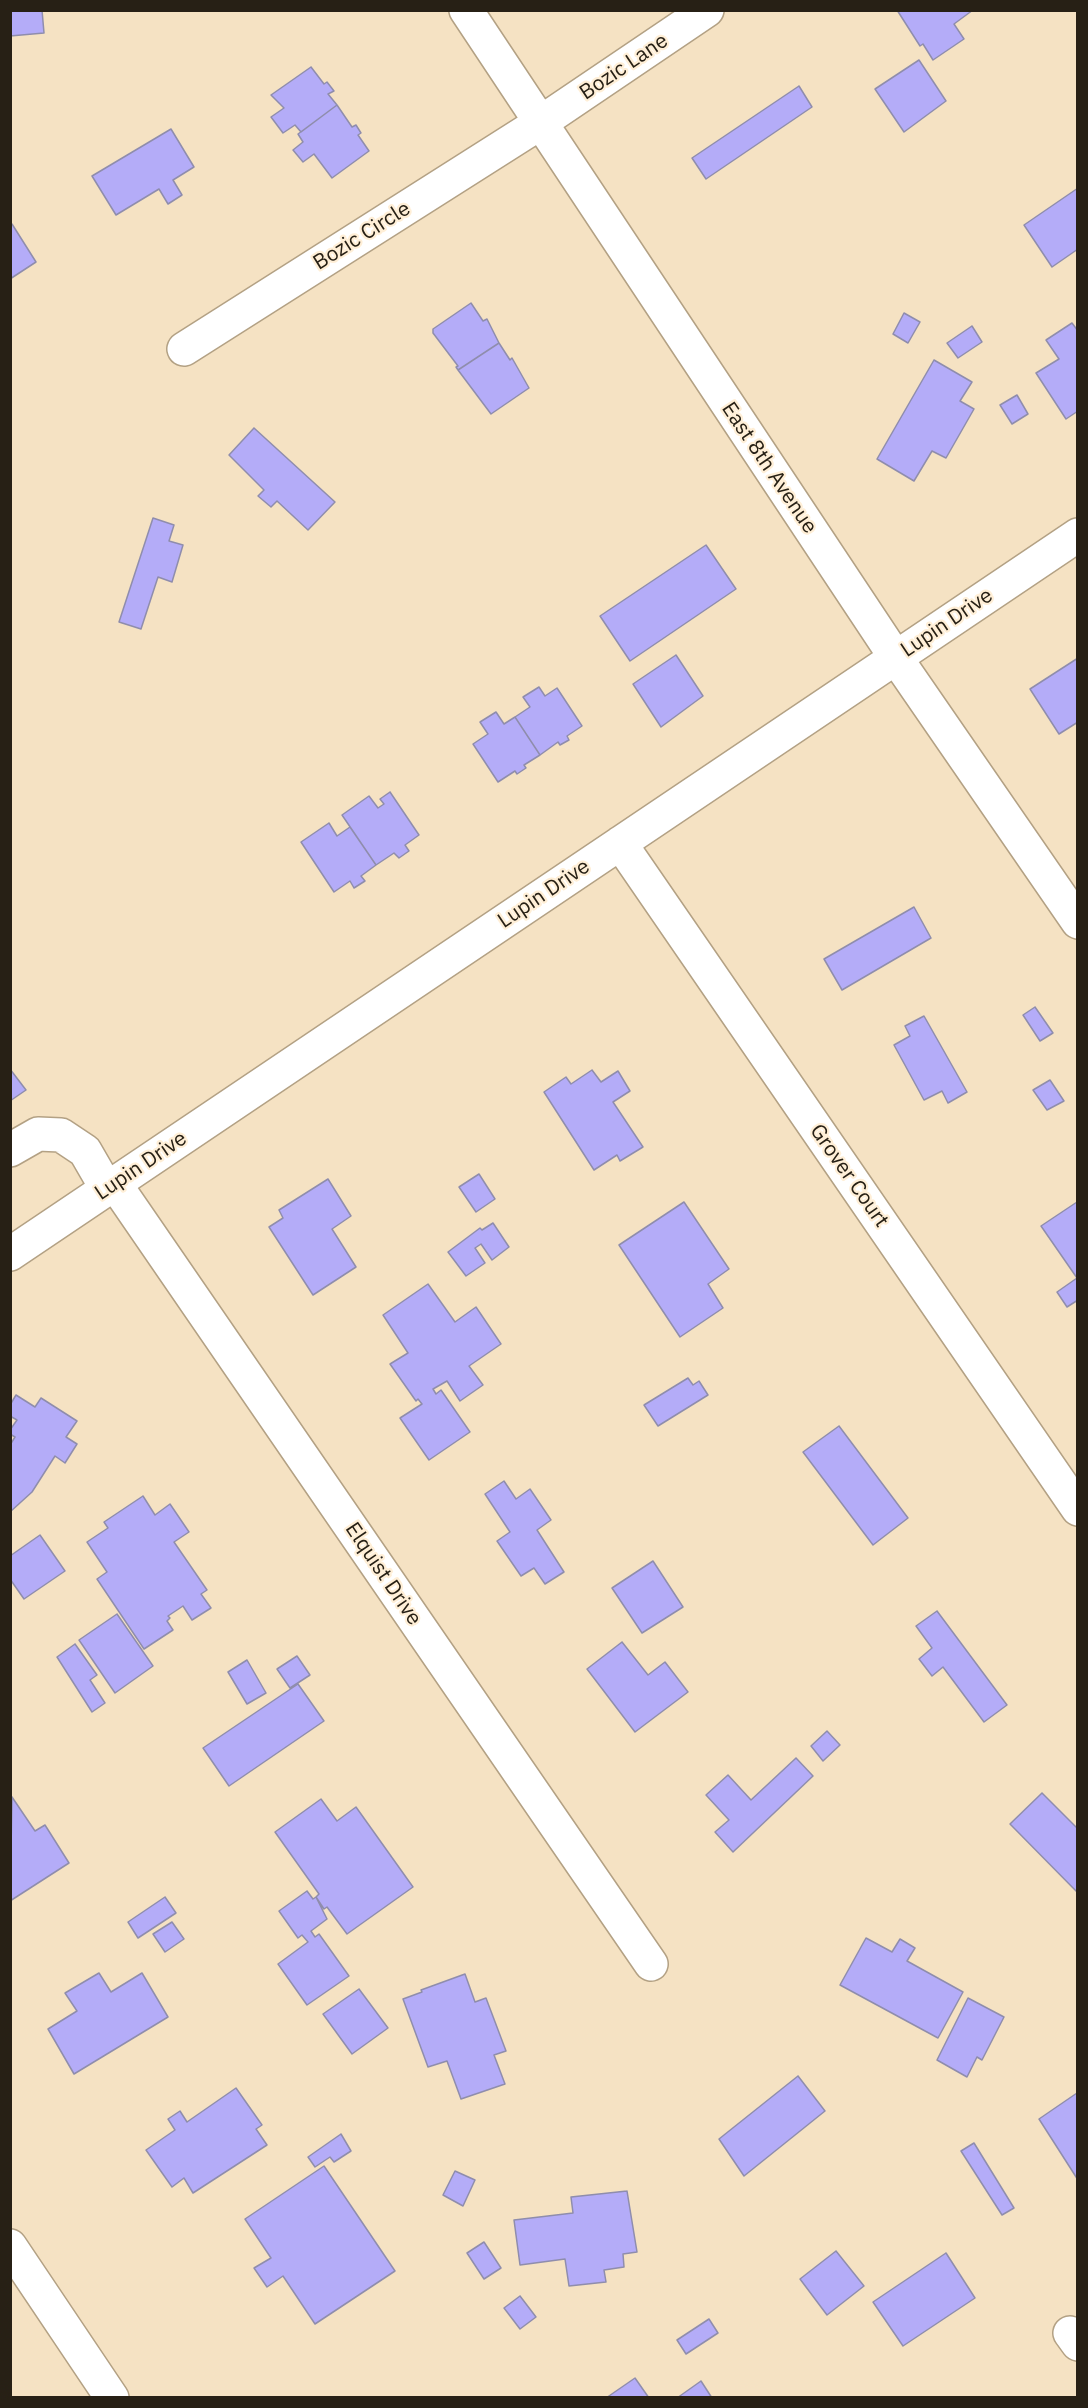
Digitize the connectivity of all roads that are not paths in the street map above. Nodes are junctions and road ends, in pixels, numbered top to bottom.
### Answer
1 (466, 10) edge
2 (707, 10) edge
3 (540, 123) junction
4 (184, 349) dead end
5 (1077, 535) edge
6 (896, 658) junction
7 (620, 843) junction
8 (1077, 922) edge
9 (10, 1150) edge
10 (111, 1186) junction
11 (10, 1254) edge
12 (1077, 1509) edge
13 (651, 1964) dead end
14 (10, 2246) edge
15 (112, 2397) edge

1 - 3 street, East 8th Avenue
2 - 3 street, Bozic Lane
3 - 4 street, Bozic Circle
3 - 6 street, East 8th Avenue
5 - 6 street, Lupin Drive
6 - 7 street, Lupin Drive
6 - 8 street, East 8th Avenue
7 - 10 street, Lupin Drive
7 - 12 street, Grover Court
9 - 10 street, Elquist Drive
10 - 11 street, Lupin Drive
10 - 13 street, Elquist Drive
14 - 15 street

